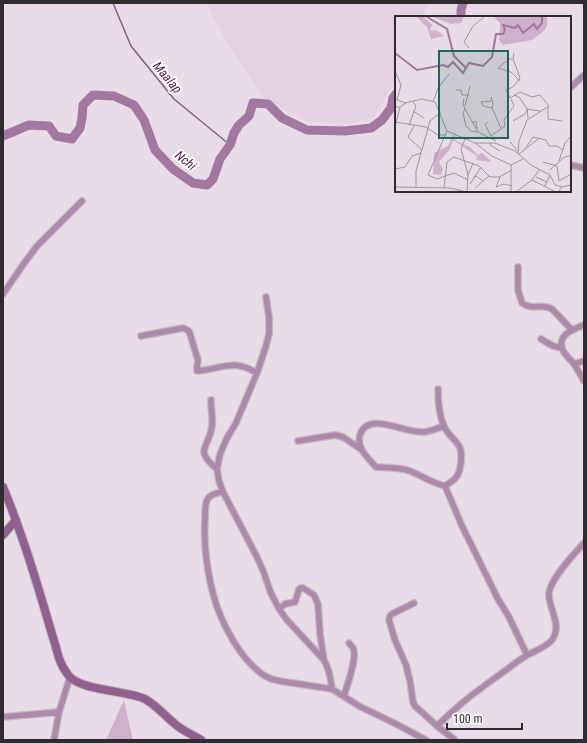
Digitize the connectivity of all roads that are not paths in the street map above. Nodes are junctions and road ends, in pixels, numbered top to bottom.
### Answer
1 (584, 75) edge
2 (571, 87) edge
3 (571, 166) edge
4 (584, 168) edge
5 (82, 201) dead end
6 (518, 267) dead end
7 (3, 294) edge
8 (266, 297) dead end
9 (584, 325) edge
10 (572, 330) junction
11 (141, 336) dead end
12 (541, 339) dead end
13 (562, 348) junction
14 (584, 361) edge
15 (574, 364) junction
16 (257, 373) junction
17 (584, 381) edge
18 (438, 389) dead end
19 (210, 400) dead end
20 (444, 426) junction
21 (298, 441) dead end
22 (362, 450) junction
23 (217, 469) junction
24 (445, 486) junction
25 (3, 487) edge
26 (223, 492) junction
27 (16, 520) junction
28 (3, 535) edge
29 (584, 543) edge
30 (414, 603) dead end
31 (280, 609) junction
32 (349, 643) dead end
33 (527, 655) junction
34 (324, 660) junction
35 (70, 677) junction
36 (332, 689) junction
37 (344, 696) junction
38 (59, 712) junction
39 (3, 718) edge
40 (437, 726) junction
41 (54, 740) edge
42 (202, 740) edge
43 (426, 740) edge
44 (455, 740) edge

1 - 2 street
3 - 4 street
5 - 7 street
6 - 10 street
8 - 16 street
9 - 10 street
10 - 13 street
11 - 16 street
12 - 13 street
13 - 15 street
14 - 15 street
15 - 17 street
16 - 23 street
18 - 20 street
19 - 23 street
20 - 22 street
20 - 24 street
21 - 22 street
22 - 24 street
23 - 26 street
24 - 33 street
25 - 27 main road
26 - 31 street
26 - 36 street
27 - 28 main road
27 - 35 main road
29 - 33 street
30 - 40 street
31 - 34 street
31 - 34 street
32 - 37 street
33 - 40 street
34 - 36 street
35 - 38 street
35 - 42 main road
36 - 37 street
37 - 43 street
38 - 39 street
38 - 41 street
40 - 44 street

